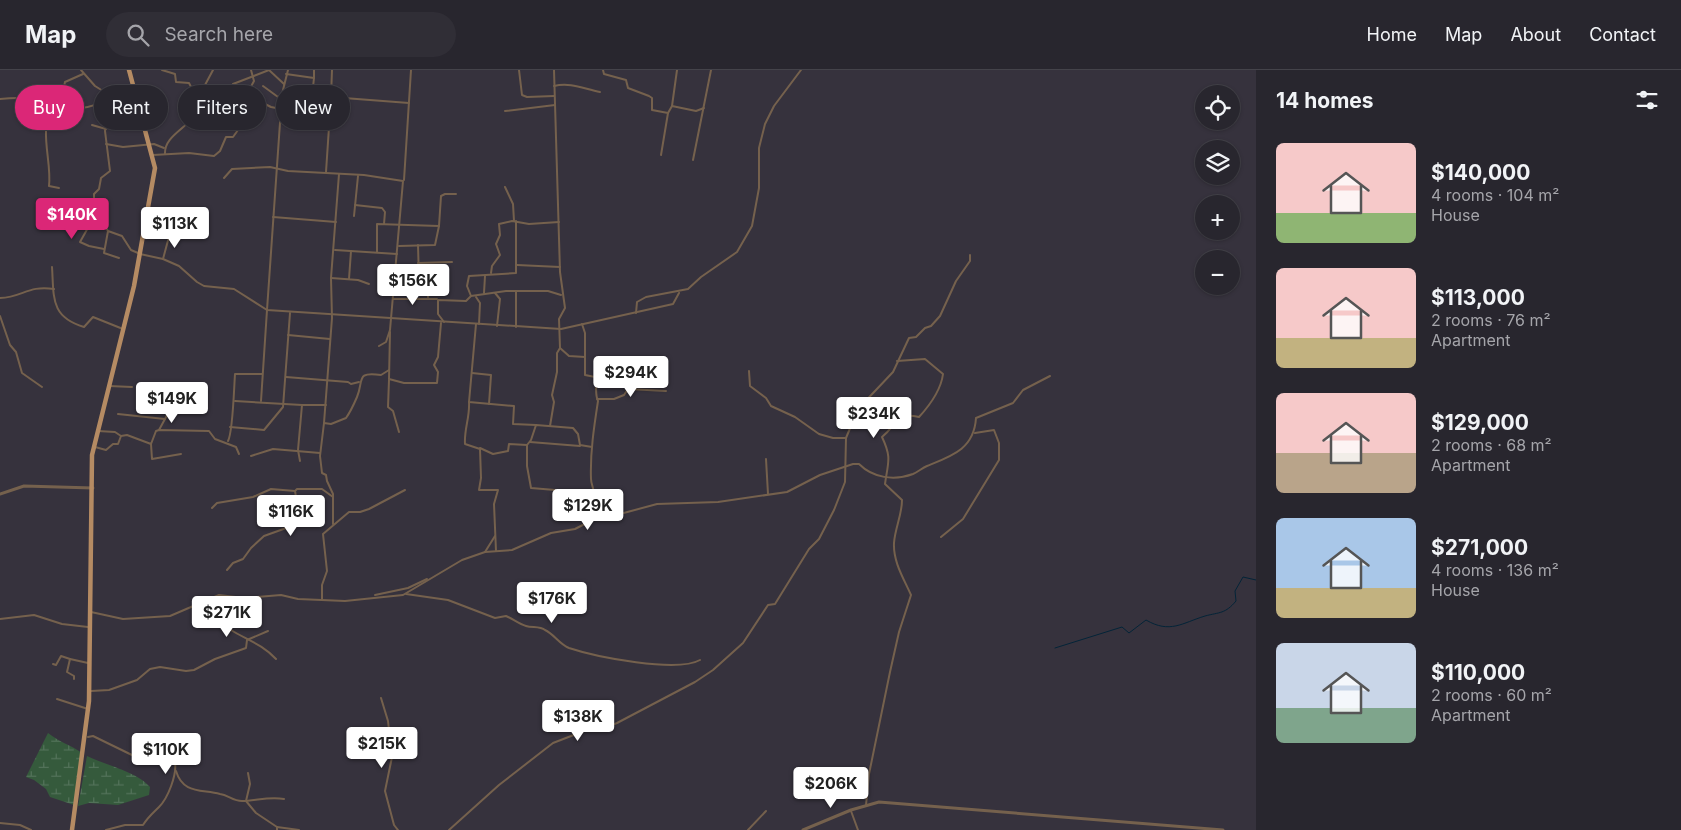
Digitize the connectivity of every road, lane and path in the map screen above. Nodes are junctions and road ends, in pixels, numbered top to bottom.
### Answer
1 (81, 70) edge
2 (129, 70) edge
3 (162, 70) edge
4 (213, 70) edge
5 (251, 70) edge
6 (269, 70) edge
7 (288, 70) edge
8 (314, 70) edge
9 (332, 70) edge
10 (411, 70) edge
11 (519, 70) edge
12 (554, 70) edge
13 (603, 70) edge
14 (677, 70) edge
15 (711, 70) edge
16 (801, 70) edge
17 (84, 74) junction
18 (286, 74) junction
19 (252, 78) junction
20 (314, 78) junction
21 (233, 84) dead end
22 (284, 84) joint
23 (63, 85) edge
24 (94, 85) edge
25 (133, 85) edge
26 (190, 85) edge
27 (205, 85) edge
28 (252, 85) edge
29 (313, 85) edge
30 (331, 85) edge
31 (554, 86) junction
32 (600, 92) dead end
33 (555, 96) junction
34 (15, 98) edge
35 (350, 98) edge
36 (0, 99) edge
37 (410, 103) junction
38 (555, 106) junction
39 (672, 106) junction
40 (704, 108) junction
41 (505, 112) dead end
42 (668, 114) junction
43 (46, 130) edge
44 (106, 130) edge
45 (145, 130) edge
46 (179, 130) edge
47 (238, 130) edge
48 (280, 130) edge
49 (329, 130) edge
50 (106, 144) junction
51 (149, 144) junction
52 (165, 149) junction
53 (165, 154) junction
54 (153, 155) junction
55 (661, 155) dead end
56 (693, 160) dead end
57 (277, 168) junction
58 (326, 172) junction
59 (338, 173) junction
60 (358, 176) junction
61 (224, 178) dead end
62 (404, 181) junction
63 (505, 187) dead end
64 (59, 188) dead end
65 (456, 194) dead end
66 (355, 205) junction
67 (354, 216) dead end
68 (94, 217) junction
69 (273, 217) junction
70 (515, 221) junction
71 (336, 222) junction
72 (559, 222) junction
73 (384, 224) junction
74 (400, 226) junction
75 (439, 226) junction
76 (108, 231) junction
77 (170, 233) dead end
78 (418, 245) junction
79 (399, 246) junction
80 (104, 249) junction
81 (335, 250) junction
82 (351, 251) junction
83 (376, 252) junction
84 (140, 254) junction
85 (398, 254) junction
86 (970, 255) dead end
87 (119, 258) dead end
88 (163, 259) junction
89 (452, 262) dead end
90 (418, 263) junction
91 (516, 265) junction
92 (560, 267) junction
93 (52, 268) dead end
94 (491, 273) junction
95 (485, 276) junction
96 (332, 278) junction
97 (349, 279) junction
98 (443, 280) dead end
99 (419, 281) junction
100 (394, 282) junction
101 (427, 282) junction
102 (369, 284) dead end
103 (54, 289) junction
104 (516, 291) junction
105 (679, 292) junction
106 (484, 293) junction
107 (495, 293) junction
108 (562, 295) junction
109 (471, 296) junction
110 (476, 297) junction
111 (0, 298) edge
112 (428, 298) junction
113 (393, 299) junction
114 (438, 300) junction
115 (267, 310) junction
116 (290, 312) junction
117 (636, 313) junction
118 (331, 314) junction
119 (0, 316) edge
120 (391, 319) junction
121 (442, 322) junction
122 (477, 324) junction
123 (582, 324) junction
124 (497, 326) junction
125 (516, 327) junction
126 (123, 329) junction
127 (560, 329) junction
128 (390, 330) junction
129 (288, 335) junction
130 (330, 339) junction
131 (379, 346) dead end
132 (560, 348) junction
133 (585, 357) junction
134 (897, 361) junction
135 (389, 370) junction
136 (749, 372) dead end
137 (472, 373) junction
138 (262, 374) junction
139 (1050, 376) dead end
140 (286, 377) junction
141 (389, 377) junction
142 (328, 380) junction
143 (359, 382) junction
144 (109, 386) junction
145 (42, 387) dead end
146 (132, 387) dead end
147 (666, 391) dead end
148 (598, 399) junction
149 (235, 401) junction
150 (261, 401) junction
151 (284, 402) junction
152 (470, 402) junction
153 (489, 404) junction
154 (302, 405) junction
155 (326, 405) junction
156 (172, 406) dead end
157 (118, 414) dead end
158 (165, 418) junction
159 (324, 423) junction
160 (536, 425) junction
161 (550, 426) junction
162 (230, 427) junction
163 (159, 430) junction
164 (98, 432) junction
165 (399, 432) dead end
166 (975, 433) junction
167 (121, 436) junction
168 (846, 438) junction
169 (227, 442) junction
170 (530, 442) junction
171 (151, 444) junction
172 (527, 445) junction
173 (95, 446) junction
174 (582, 446) junction
175 (592, 447) junction
176 (480, 448) junction
177 (298, 450) junction
178 (320, 453) junction
179 (181, 454) dead end
180 (239, 454) dead end
181 (251, 456) dead end
182 (766, 459) dead end
183 (300, 461) dead end
184 (844, 468) junction
185 (886, 477) junction
186 (92, 488) junction
187 (405, 490) dead end
188 (295, 491) junction
189 (0, 494) edge
190 (768, 494) junction
191 (593, 497) junction
192 (334, 498) junction
193 (212, 508) dead end
194 (602, 515) junction
195 (334, 524) junction
196 (495, 536) junction
197 (941, 537) dead end
198 (496, 551) junction
199 (485, 552) junction
200 (227, 570) dead end
201 (434, 576) junction
202 (406, 594) junction
203 (234, 597) junction
204 (367, 597) junction
205 (322, 599) junction
206 (92, 613) junction
207 (0, 619) edge
208 (91, 627) junction
209 (268, 631) dead end
210 (250, 638) junction
211 (70, 659) junction
212 (276, 659) dead end
213 (700, 660) dead end
214 (90, 663) junction
215 (53, 664) dead end
216 (74, 679) dead end
217 (91, 691) junction
218 (381, 698) dead end
219 (57, 699) dead end
220 (88, 709) junction
221 (88, 737) junction
222 (85, 752) junction
223 (176, 772) junction
224 (248, 773) dead end
225 (284, 799) dead end
226 (246, 801) junction
227 (866, 805) junction
228 (851, 810) junction
229 (766, 811) dead end
230 (0, 823) edge
231 (277, 829) edge
232 (31, 830) edge
233 (73, 830) edge
234 (106, 830) edge
235 (300, 830) edge
236 (398, 830) edge
237 (449, 830) edge
238 (748, 830) edge
239 (803, 830) edge
240 (858, 830) edge
241 (1223, 830) edge

1 - 17 street
2 - 25 main road
3 - 26 street
4 - 27 street
5 - 19 street
6 - 19 street
6 - 22 street
7 - 18 street
8 - 20 street
9 - 30 street
10 - 37 street
11 - 33 street
12 - 31 street
13 - 42 street
14 - 39 street
15 - 40 street
16 - 105 street
17 - 23 street
17 - 24 street
18 - 20 street
18 - 22 street
19 - 21 street
19 - 28 street
20 - 29 street
31 - 32 street
31 - 33 street
33 - 38 street
34 - 36 street
35 - 37 street
37 - 62 street
38 - 41 street
38 - 72 street
39 - 40 street
39 - 42 street
40 - 56 street
42 - 55 street
43 - 64 street
44 - 50 street
45 - 51 main road
46 - 52 street
47 - 53 street
48 - 57 street
49 - 58 street
50 - 51 street
50 - 68 street
51 - 52 street
51 - 54 main road
52 - 53 street
53 - 54 street
54 - 84 main road
57 - 58 street
57 - 61 street
57 - 69 street
58 - 59 street
59 - 60 street
59 - 71 street
60 - 62 street
60 - 66 street
62 - 74 street
63 - 70 street
65 - 75 street
66 - 67 street
66 - 73 street
68 - 76 street
68 - 80 street
69 - 71 street
69 - 115 street
70 - 72 street
70 - 91 street
70 - 94 street
71 - 81 street
72 - 92 street
73 - 74 street
73 - 83 street
74 - 75 street
74 - 79 street
75 - 78 street
76 - 80 street
76 - 84 street
77 - 88 street
78 - 79 street
78 - 90 street
79 - 85 street
80 - 87 street
81 - 82 street
81 - 96 street
82 - 83 street
82 - 97 street
83 - 85 street
84 - 88 street
84 - 126 main road
85 - 100 street
86 - 134 street
88 - 115 street
89 - 90 street
90 - 99 street
91 - 92 street
91 - 94 street
92 - 108 street
93 - 103 street
94 - 95 street
95 - 106 street
95 - 109 street
96 - 97 street
96 - 118 street
97 - 102 street
98 - 101 street
99 - 100 street
99 - 101 street
100 - 113 street
101 - 112 street
103 - 111 street
103 - 126 street
104 - 107 street
104 - 108 street
104 - 125 street
105 - 117 street
105 - 117 street
106 - 107 street
106 - 110 street
107 - 124 street
108 - 127 street
109 - 110 street
109 - 114 street
110 - 122 street
112 - 113 street
112 - 114 street
113 - 120 street
114 - 121 street
115 - 116 street
115 - 138 street
116 - 118 street
116 - 129 street
117 - 123 street
118 - 120 street
118 - 130 street
119 - 145 street
120 - 121 street
120 - 128 street
121 - 122 street
121 - 141 street
122 - 124 street
122 - 137 street
123 - 127 street
123 - 133 street
124 - 125 street
125 - 127 street
126 - 144 main road
127 - 132 street
128 - 131 street
128 - 135 street
129 - 130 street
129 - 140 street
130 - 142 street
132 - 133 street
132 - 161 street
133 - 148 street
134 - 168 street
134 - 185 street
135 - 141 street
135 - 143 street
136 - 168 street
137 - 152 street
137 - 153 street
138 - 149 street
138 - 150 street
139 - 166 street
140 - 142 street
140 - 151 street
141 - 165 street
142 - 143 street
142 - 155 street
143 - 159 street
144 - 146 street
144 - 164 main road
147 - 148 street
148 - 175 street
149 - 150 street
149 - 162 street
150 - 151 street
151 - 154 street
151 - 162 street
152 - 153 street
152 - 176 street
153 - 160 street
154 - 155 street
154 - 177 street
155 - 159 street
156 - 158 street
157 - 158 street
158 - 163 street
159 - 178 street
160 - 161 street
160 - 170 street
161 - 174 street
162 - 169 street
163 - 169 street
163 - 171 street
164 - 167 street
164 - 173 main road
166 - 185 street
166 - 197 street
167 - 171 street
167 - 173 street
168 - 184 street
169 - 180 street
170 - 172 street
170 - 174 street
171 - 179 street
172 - 176 street
172 - 191 street
173 - 186 main road
174 - 175 street
175 - 191 street
176 - 196 street
177 - 178 street
177 - 181 street
177 - 183 street
178 - 192 street
182 - 190 street
184 - 185 street
184 - 190 street
184 - 237 street
185 - 227 street
186 - 189 street
186 - 206 main road
187 - 195 street
188 - 192 street
188 - 193 street
188 - 200 street
190 - 194 street
191 - 194 street
192 - 195 street
194 - 198 street
195 - 205 street
196 - 198 street
196 - 199 street
198 - 199 street
199 - 201 street
201 - 202 street
201 - 204 street
202 - 204 street
202 - 213 street
203 - 205 street
203 - 206 street
203 - 210 street
204 - 205 street
206 - 208 main road
206 - 217 main road
207 - 208 street
208 - 214 main road
209 - 210 street
210 - 212 street
210 - 217 street
211 - 214 street
211 - 215 street
211 - 216 street
214 - 220 main road
217 - 221 main road
218 - 236 street
219 - 220 street
220 - 222 main road
221 - 222 main road
221 - 223 street
222 - 233 main road
223 - 226 street
223 - 234 street
224 - 226 street
225 - 226 street
226 - 231 street
227 - 228 street
227 - 241 street
228 - 239 street
228 - 240 street
229 - 238 street
230 - 232 street
231 - 235 street

